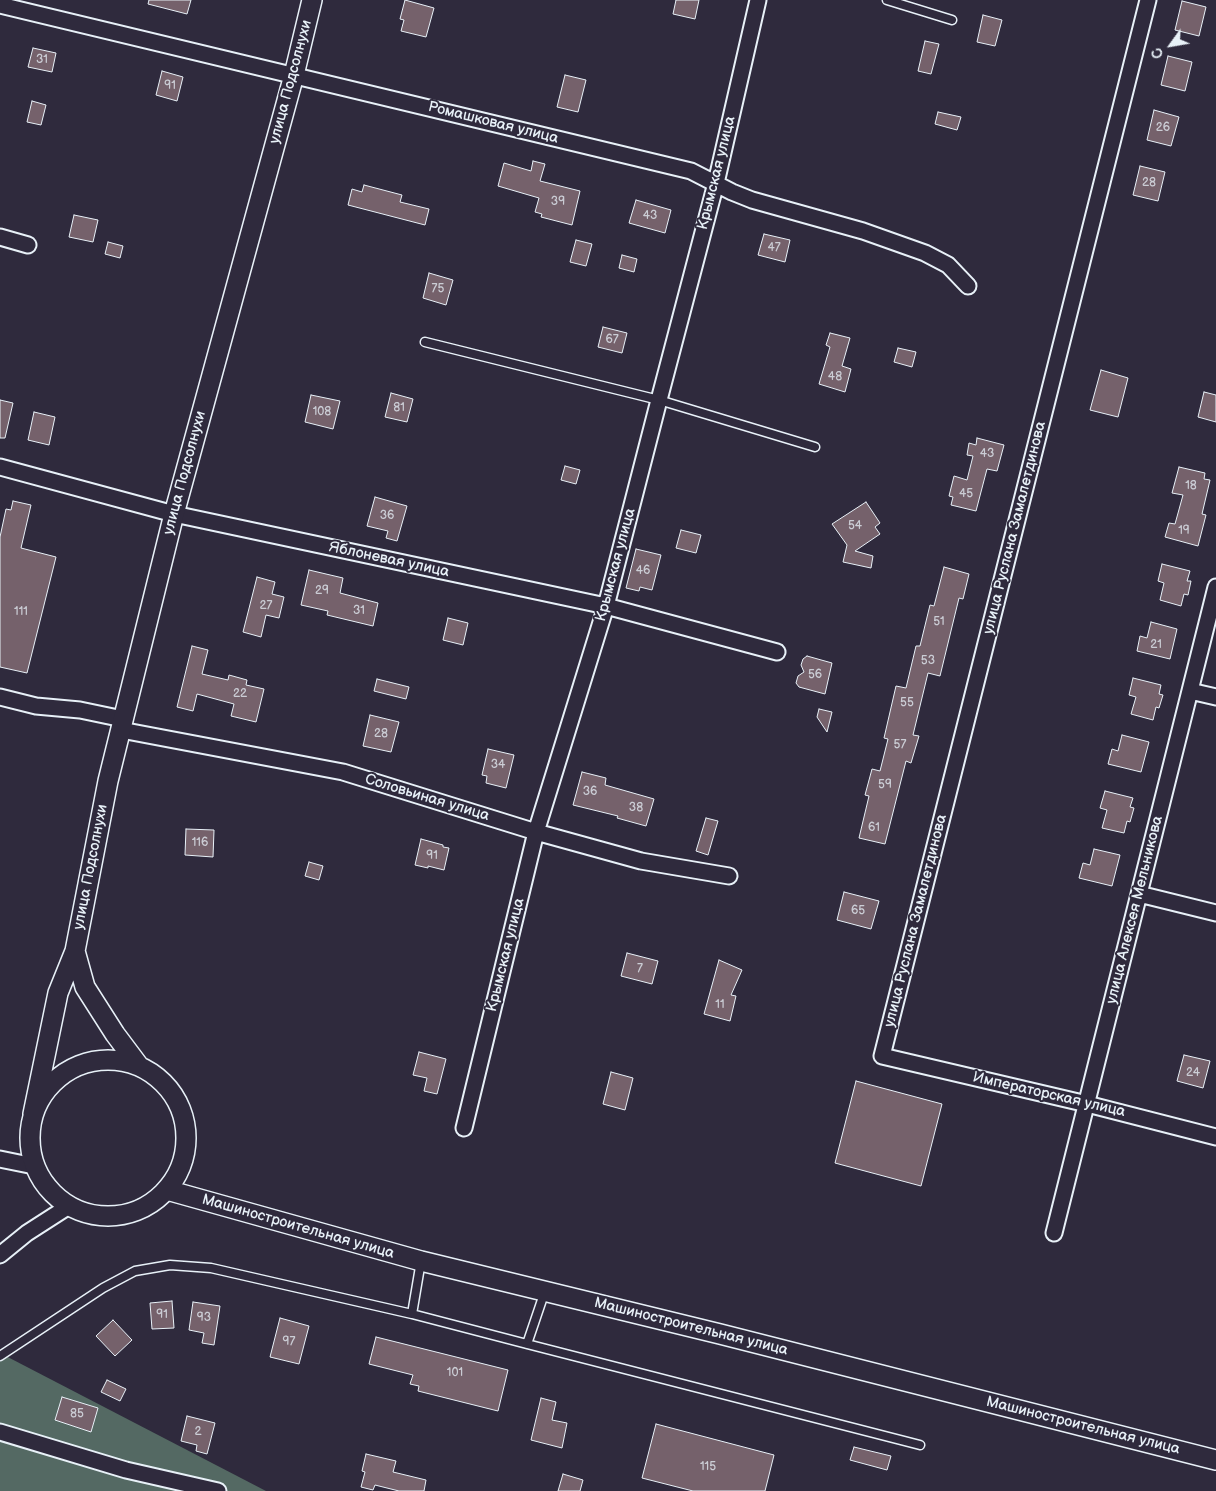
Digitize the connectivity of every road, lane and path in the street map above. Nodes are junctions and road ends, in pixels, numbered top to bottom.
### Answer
1 (312, 0) edge
2 (758, 0) edge
3 (887, 0) edge
4 (1148, 0) edge
5 (0, 5) edge
6 (952, 20) dead end
7 (294, 75) junction
8 (716, 184) junction
9 (0, 238) edge
10 (28, 245) dead end
11 (968, 286) dead end
12 (425, 342) dead end
13 (659, 400) junction
14 (815, 447) dead end
15 (0, 467) edge
16 (174, 514) junction
17 (1216, 587) edge
18 (606, 606) junction
19 (777, 652) dead end
20 (1190, 690) junction
21 (0, 697) edge
22 (1216, 697) edge
23 (122, 725) junction
24 (536, 832) junction
25 (729, 876) dead end
26 (1139, 894) junction
27 (1216, 913) edge
28 (75, 951) junction
29 (882, 1056) joint
30 (139, 1066) junction
31 (1087, 1104) junction
32 (33, 1114) junction
33 (464, 1128) dead end
34 (1216, 1137) edge
35 (0, 1159) edge
36 (34, 1166) junction
37 (167, 1190) junction
38 (69, 1206) junction
39 (1054, 1233) dead end
40 (0, 1255) edge
41 (421, 1261) junction
42 (545, 1291) junction
43 (412, 1314) junction
44 (527, 1344) junction
45 (0, 1356) edge
46 (0, 1432) edge
47 (920, 1445) dead end
48 (1216, 1460) edge
49 (218, 1491) edge

1 - 7 street, улица Подсолнухи
2 - 8 street, Крымская улица
3 - 6 lane
4 - 29 street, улица Руслана Замалетдинова
5 - 7 street, Ромашковая улица
7 - 8 street, Ромашковая улица
7 - 16 street, улица Подсолнухи
8 - 11 street, Ромашковая улица
8 - 13 street, Крымская улица
9 - 10 street
12 - 13 lane
13 - 14 lane
13 - 18 street, Крымская улица
15 - 16 street, Яблоневая улица
16 - 18 street, Яблоневая улица
16 - 23 street, улица Подсолнухи
17 - 20 street, улица Алексея Мельникова
18 - 19 street, Яблоневая улица
18 - 24 street, Крымская улица
20 - 22 street
20 - 26 street, улица Алексея Мельникова
21 - 23 street, Соловьиная улица
23 - 24 street, Соловьиная улица
23 - 28 street, улица Подсолнухи
24 - 25 street, Соловьиная улица
24 - 33 street, Крымская улица
26 - 27 street
26 - 31 street, улица Алексея Мельникова
28 - 30 street
28 - 32 street, улица Подсолнухи
29 - 31 street, Императорская улица
30 - 32 street
30 - 37 street
31 - 34 street, Императорская улица
31 - 39 street, улица Алексея Мельникова
32 - 36 street
35 - 36 street
36 - 38 street
37 - 38 street
37 - 41 street, Машиностроительная улица
38 - 40 street
41 - 42 street, Машиностроительная улица
41 - 43 lane
42 - 44 lane
42 - 48 street, Машиностроительная улица
43 - 44 lane
43 - 45 lane
44 - 47 lane
46 - 49 street

